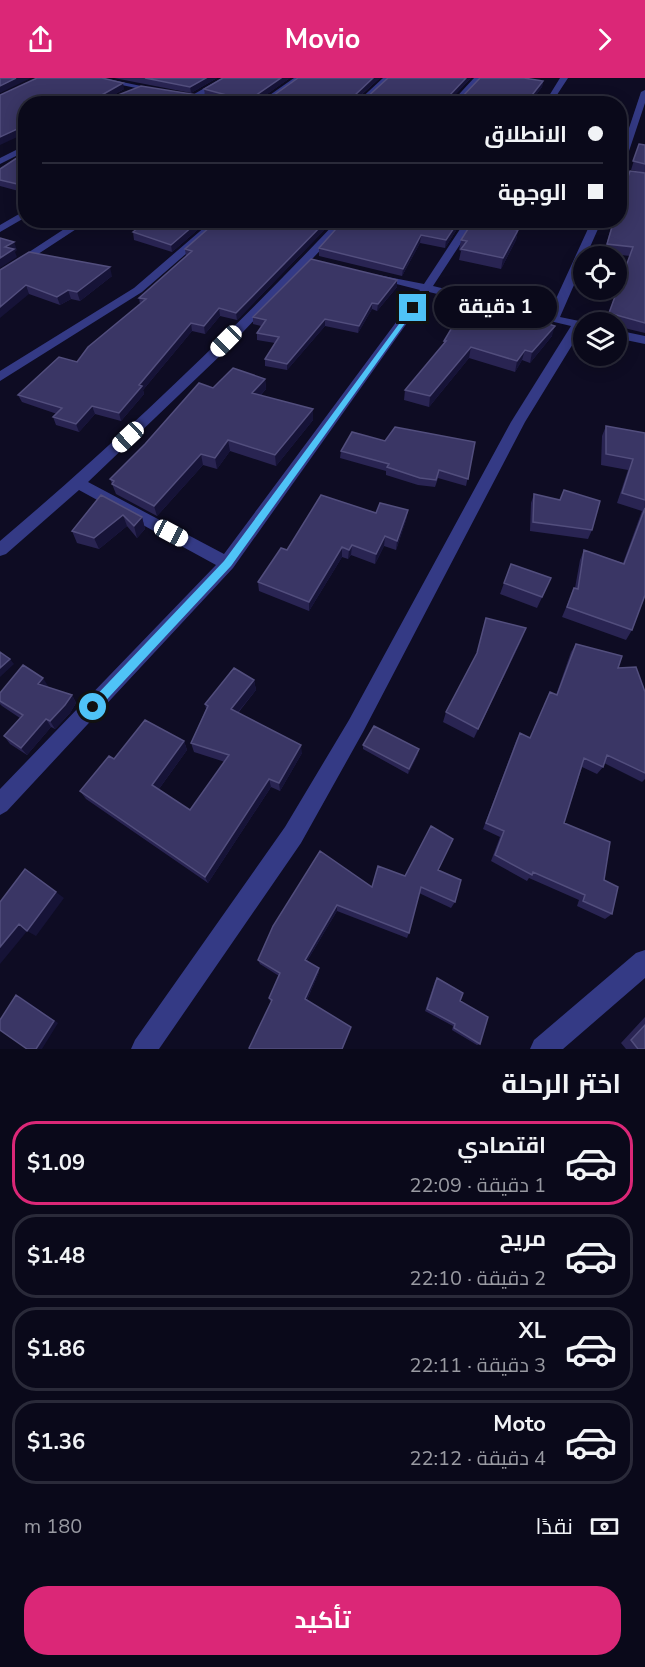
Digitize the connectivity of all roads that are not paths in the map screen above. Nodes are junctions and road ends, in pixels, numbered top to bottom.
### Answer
1 (91, 78) edge
2 (227, 78) edge
3 (299, 78) edge
4 (387, 78) edge
5 (478, 78) edge
6 (564, 78) edge
7 (160, 83) edge
8 (137, 87) junction
9 (150, 89) junction
10 (127, 92) edge
11 (645, 92) edge
12 (171, 93) edge
13 (182, 95) edge
14 (188, 96) edge
15 (195, 96) edge
16 (272, 96) edge
17 (367, 96) edge
18 (461, 96) edge
19 (552, 96) edge
20 (627, 145) edge
21 (18, 151) edge
22 (0, 161) edge
23 (18, 218) edge
24 (73, 228) edge
25 (211, 228) edge
26 (338, 228) edge
27 (466, 228) edge
28 (593, 228) edge
29 (0, 229) edge
30 (362, 272) edge
31 (0, 276) edge
32 (426, 289) junction
33 (553, 319) junction
34 (573, 323) edge
35 (627, 336) edge
36 (573, 337) edge
37 (645, 340) edge
38 (0, 377) edge
39 (78, 483) junction
40 (0, 550) edge
41 (227, 563) junction
42 (0, 804) edge
43 (645, 962) edge
44 (144, 1049) edge
45 (543, 1049) edge

1 - 8 street
2 - 15 street
3 - 16 street
4 - 17 street
5 - 18 street
6 - 19 street
7 - 9 street
8 - 9 street
8 - 10 street
9 - 12 street
11 - 20 street
13 - 14 street
21 - 22 street
23 - 29 street
24 - 31 street
25 - 38 street
26 - 39 street
27 - 32 street
28 - 33 street
30 - 32 street
32 - 33 street
32 - 41 street
33 - 34 street
35 - 37 street
36 - 44 street
39 - 40 street
39 - 41 street
41 - 42 street
43 - 45 street

